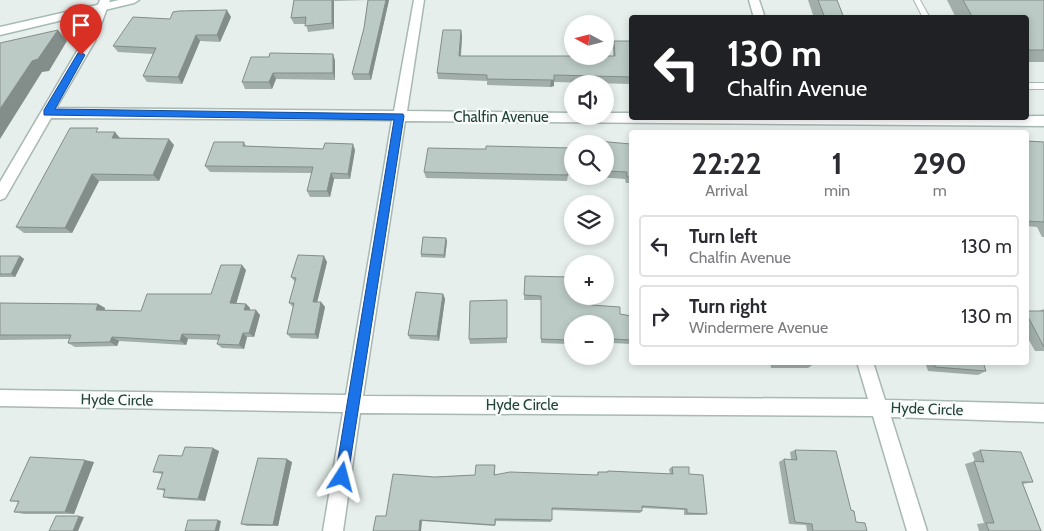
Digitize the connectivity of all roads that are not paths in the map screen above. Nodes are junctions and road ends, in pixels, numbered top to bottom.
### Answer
1 (134, 0) edge
2 (418, 0) edge
3 (754, 0) edge
4 (917, 0) edge
5 (104, 3) edge
6 (759, 15) edge
7 (925, 15) edge
8 (0, 30) edge
9 (1029, 86) edge
10 (1044, 86) edge
11 (48, 113) junction
12 (400, 116) junction
13 (629, 117) edge
14 (960, 120) edge
15 (1044, 121) edge
16 (0, 194) edge
17 (866, 365) edge
18 (0, 398) edge
19 (353, 404) junction
20 (879, 408) junction
21 (1044, 413) edge
22 (333, 531) edge
23 (917, 531) edge

1 - 5 street
2 - 12 street
3 - 6 street
4 - 7 lane
5 - 8 street
5 - 11 street
9 - 10 lane
11 - 12 street, Chalfin Avenue
11 - 16 street
12 - 13 street, Chalfin Avenue
12 - 19 street
14 - 15 street, Chalfin Avenue
17 - 20 street
18 - 19 street, Hyde Circle
19 - 20 street, Hyde Circle
19 - 22 street
20 - 21 street, Hyde Circle
20 - 23 street

